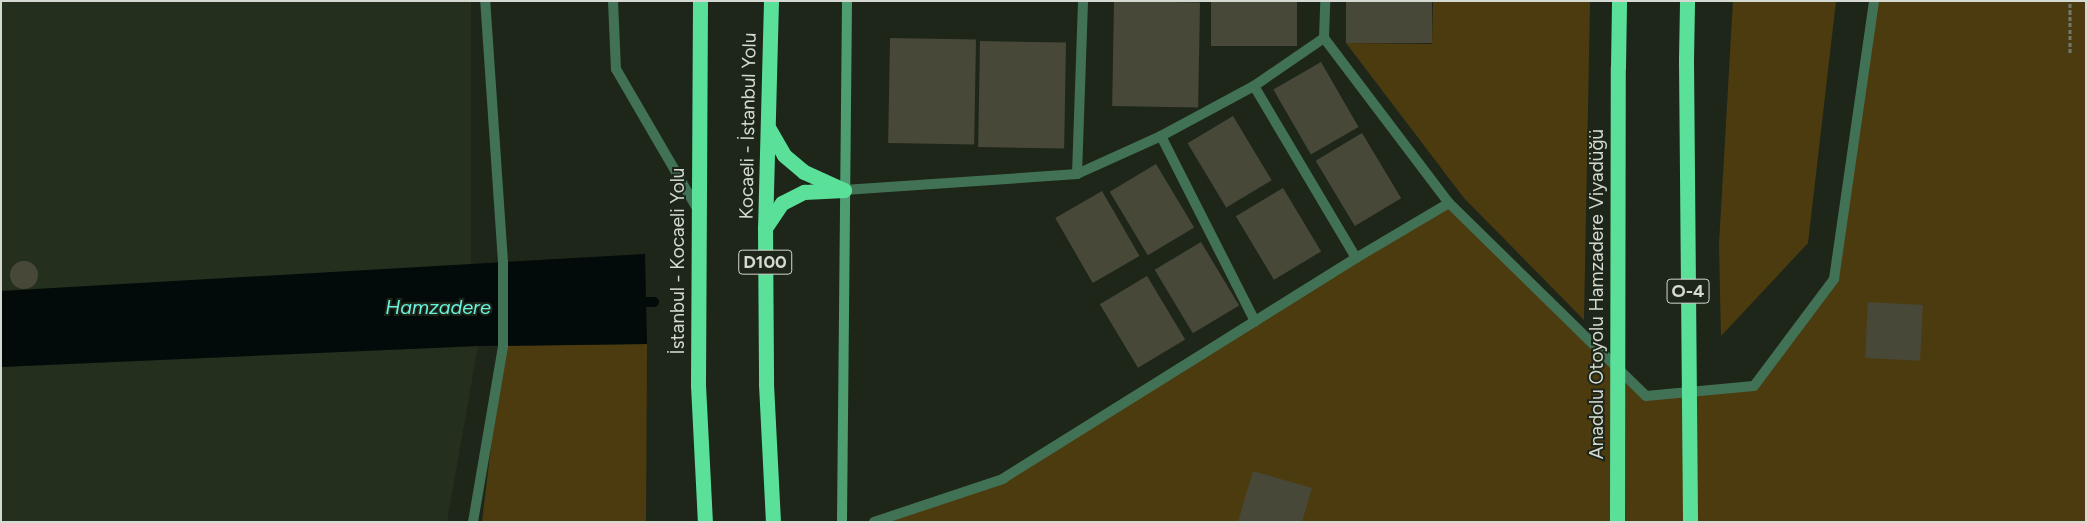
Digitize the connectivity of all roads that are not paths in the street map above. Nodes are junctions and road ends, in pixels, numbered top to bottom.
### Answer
1 (485, 1) edge
2 (613, 1) edge
3 (700, 1) edge
4 (771, 1) edge
5 (847, 1) edge
6 (1083, 1) edge
7 (1325, 1) edge
8 (1620, 1) edge
9 (1687, 1) edge
10 (1874, 1) edge
11 (1324, 38) junction
12 (1254, 86) junction
13 (769, 129) junction
14 (1161, 136) junction
15 (1077, 174) junction
16 (844, 190) junction
17 (1449, 204) junction
18 (699, 211) junction
19 (765, 228) junction
20 (1356, 258) junction
21 (1256, 321) junction
22 (474, 522) edge
23 (705, 522) edge
24 (773, 522) edge
25 (842, 522) edge
26 (874, 522) edge
27 (1617, 522) edge
28 (1690, 522) edge

1 - 22 street
2 - 18 street
3 - 18 highway, İstanbul - Kocaeli Yolu
4 - 13 highway, Kocaeli - İstanbul Yolu / D100
5 - 16 main road
6 - 15 street
7 - 11 street
8 - 27 highway, Anadolu Otoyolu Hamzadere Viyadüğü, bridge
9 - 28 highway, O-4, bridge
10 - 17 street
11 - 12 street
11 - 17 street
12 - 14 street
12 - 20 street
13 - 16 highway
13 - 19 highway, Kocaeli - İstanbul Yolu / D100
14 - 15 street
14 - 21 street
15 - 16 street
16 - 19 highway
16 - 25 main road
17 - 20 street
18 - 23 highway, İstanbul - Kocaeli Yolu
19 - 24 highway, Kocaeli - İstanbul Yolu / D100
20 - 21 street
21 - 26 street

